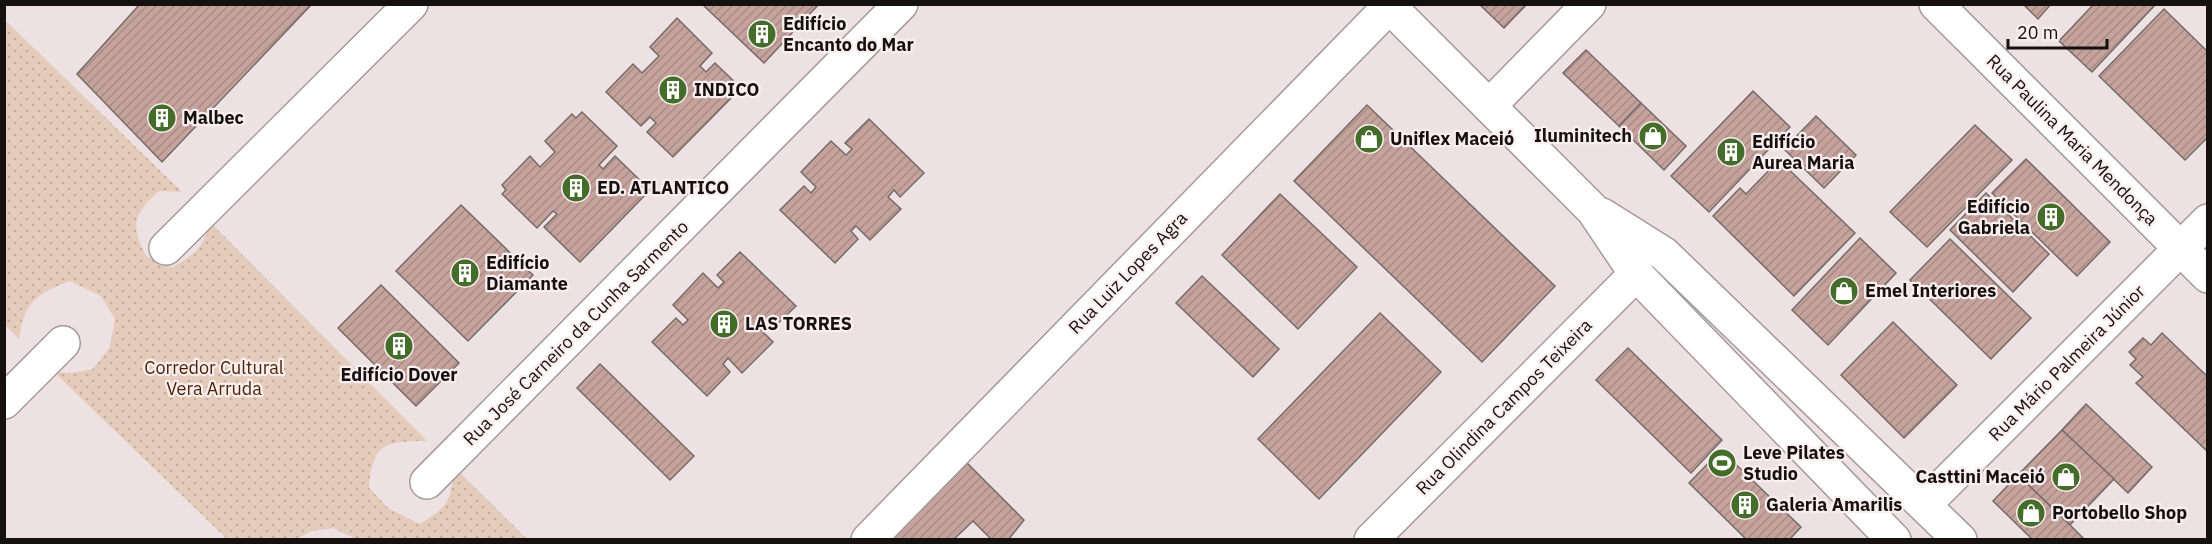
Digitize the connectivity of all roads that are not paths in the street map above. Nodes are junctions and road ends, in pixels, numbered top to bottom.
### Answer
1 (411, 4) edge
2 (902, 4) edge
3 (1589, 4) edge
4 (1936, 4) edge
5 (1388, 6) edge
6 (1489, 106) junction
7 (1593, 210) junction
8 (2208, 221) edge
9 (166, 248) dead end
10 (2180, 249) junction
11 (1636, 274) junction
12 (2208, 276) edge
13 (63, 343) dead end
14 (4, 402) edge
15 (427, 482) dead end
16 (1925, 504) junction
17 (1889, 538) edge
18 (868, 540) edge
19 (1371, 540) edge
20 (1960, 540) edge

1 - 9 street
2 - 15 street, Rua José Carneiro da Cunha Sarmento
3 - 6 street
4 - 10 street, Rua Paulina Maria Mendonça
5 - 6 street
5 - 18 street, Rua Luiz Lopes Agra
6 - 7 street
7 - 11 street
7 - 16 street
8 - 10 street, Rua Mário Palmeira Júnior
10 - 12 street, Rua Paulina Maria Mendonça
10 - 16 street, Rua Mário Palmeira Júnior
11 - 17 street
11 - 19 street, Rua Olindina Campos Teixeira
13 - 14 street
16 - 20 street

